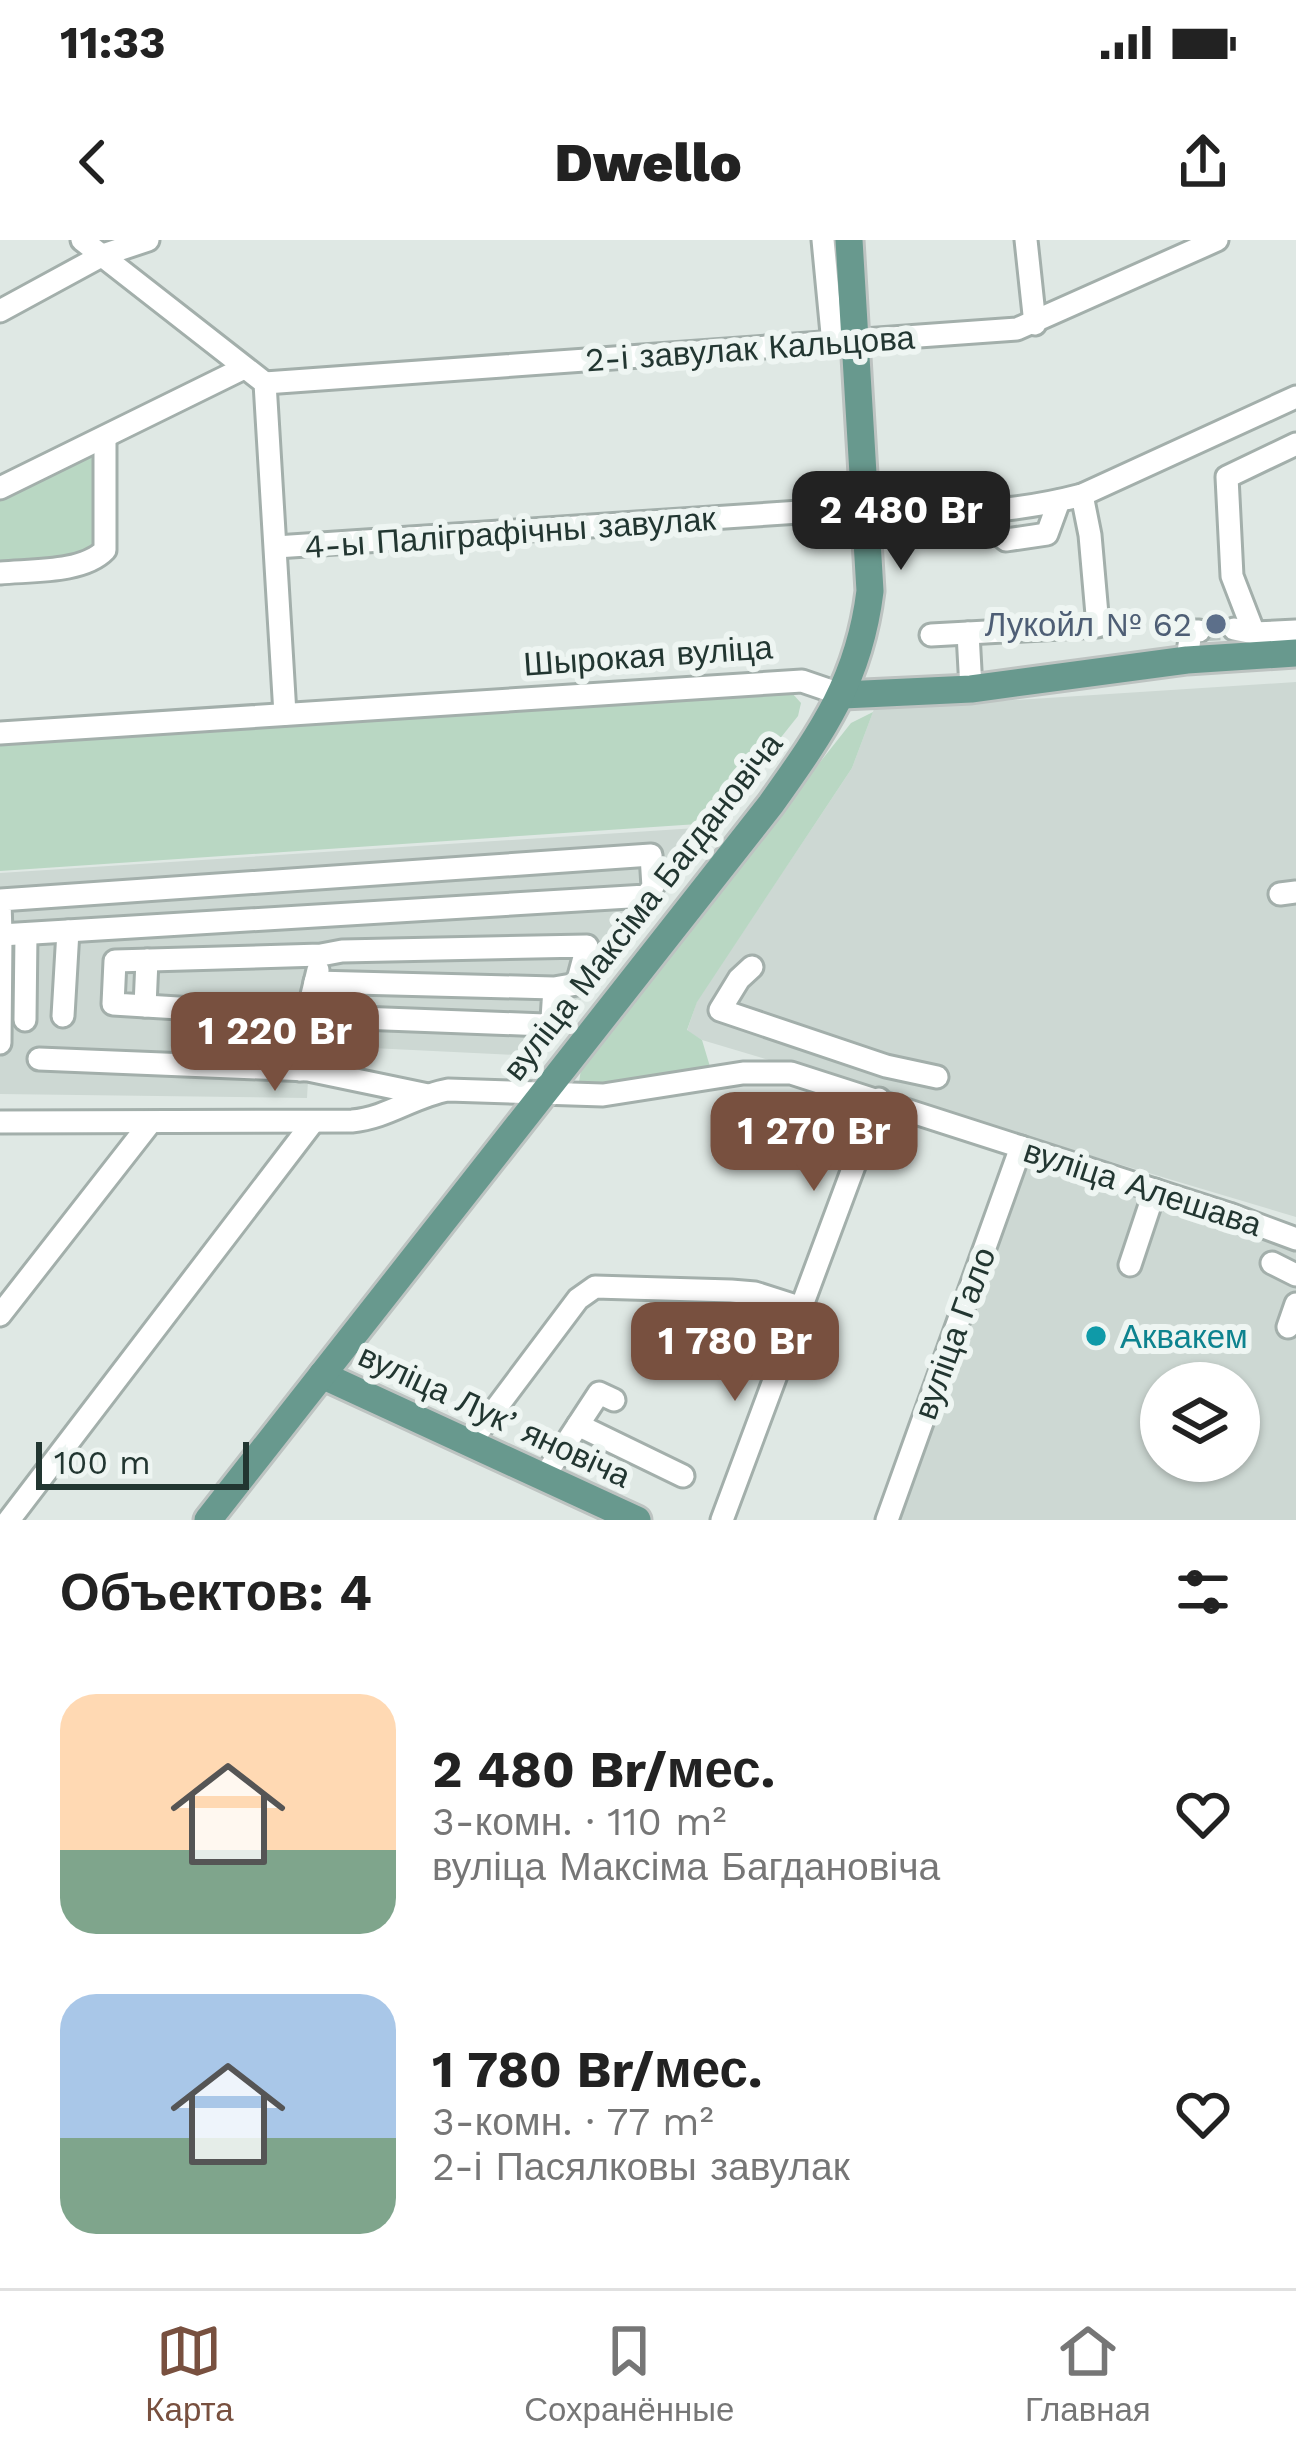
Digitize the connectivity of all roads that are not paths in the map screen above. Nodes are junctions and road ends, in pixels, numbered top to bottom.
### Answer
1 (82, 240) edge
2 (148, 240) edge
3 (823, 240) edge
4 (849, 240) edge
5 (1026, 240) edge
6 (1217, 240) edge
7 (103, 255) junction
8 (0, 311) edge
9 (1035, 323) junction
10 (844, 342) junction
11 (244, 368) junction
12 (265, 383) junction
13 (1296, 397) edge
14 (105, 438) junction
15 (1295, 444) edge
16 (1296, 462) edge
17 (0, 488) edge
18 (1082, 495) junction
19 (1059, 501) junction
20 (974, 511) junction
21 (867, 512) junction
22 (276, 547) junction
23 (0, 573) edge
24 (1296, 631) edge
25 (865, 632) junction
26 (968, 633) junction
27 (932, 635) dead end
28 (1296, 653) edge
29 (971, 689) junction
30 (936, 692) junction
31 (843, 695) junction
32 (285, 714) junction
33 (0, 734) edge
34 (0, 917) edge
35 (68, 932) junction
36 (26, 934) junction
37 (1, 935) edge
38 (321, 955) junction
39 (146, 961) junction
40 (752, 967) dead end
41 (315, 982) junction
42 (554, 988) junction
43 (145, 1006) junction
44 (63, 1016) dead end
45 (307, 1016) junction
46 (25, 1020) dead end
47 (0, 1043) edge
48 (39, 1059) dead end
49 (300, 1070) junction
50 (937, 1077) dead end
51 (428, 1095) junction
52 (542, 1095) junction
53 (879, 1099) junction
54 (0, 1122) edge
55 (313, 1122) junction
56 (150, 1123) junction
57 (1021, 1147) junction
58 (1155, 1190) junction
59 (1296, 1239) edge
60 (1272, 1263) dead end
61 (1130, 1265) dead end
62 (1296, 1275) edge
63 (1296, 1304) edge
64 (802, 1309) junction
65 (0, 1315) edge
66 (1288, 1327) dead end
67 (322, 1375) junction
68 (614, 1400) dead end
69 (578, 1425) junction
70 (470, 1443) junction
71 (683, 1476) dead end
72 (544, 1477) junction
73 (585, 1509) edge
74 (9, 1520) edge
75 (208, 1520) edge
76 (637, 1520) edge
77 (722, 1520) edge
78 (887, 1520) edge

1 - 7 street
2 - 7 street
3 - 10 street
4 - 10 main road, вуліца Максіма Багдановіча
5 - 9 street
6 - 9 street, 2-і завулак Кальцова
7 - 8 street
7 - 11 street
9 - 10 street, 2-і завулак Кальцова
10 - 12 street, 2-і завулак Кальцова
10 - 21 main road, вуліца Максіма Багдановіча
11 - 12 street
11 - 14 street
12 - 22 street
13 - 18 street, 4-ы Паліграфічны завулак
14 - 17 street
14 - 23 street
15 - 16 street
15 - 24 street
18 - 19 street, 4-ы Паліграфічны завулак
18 - 26 street
19 - 20 street, 4-ы Паліграфічны завулак
19 - 20 street
20 - 21 street, 4-ы Паліграфічны завулак
21 - 22 street, 4-ы Паліграфічны завулак
21 - 25 main road, вуліца Максіма Багдановіча
22 - 32 street
25 - 30 main road
25 - 31 main road, вуліца Максіма Багдановіча
26 - 27 street
26 - 29 street
28 - 29 main road, Шырокая вуліца
29 - 30 main road, Шырокая вуліца
30 - 31 main road, Шырокая вуліца
31 - 32 street, Шырокая вуліца
31 - 52 main road, вуліца Максіма Багдановіча
32 - 33 street, Шырокая вуліца
34 - 35 street
34 - 37 street
35 - 36 street
35 - 44 street
36 - 37 street
36 - 46 street
37 - 47 street
38 - 39 street
38 - 41 street
38 - 42 street
39 - 43 street
39 - 43 street
40 - 50 street
41 - 42 street
41 - 45 street
42 - 45 street
43 - 45 street
45 - 49 street
48 - 49 street
49 - 51 street
51 - 52 street, вуліца Алешава
51 - 55 street, вуліца Алешава
52 - 53 street, вуліца Алешава
52 - 67 main road, вуліца Максіма Багдановіча
53 - 57 street, вуліца Алешава
53 - 64 street
54 - 56 street, вуліца Алешава
55 - 56 street, вуліца Алешава
55 - 74 street
56 - 65 street
57 - 58 street, вуліца Алешава
57 - 78 street, вуліца Гало
58 - 59 street, вуліца Алешава
58 - 61 street
60 - 62 street
63 - 66 street
64 - 70 street
64 - 77 street
67 - 70 main road, вуліца Лукʼяновіча
67 - 75 main road, вуліца Максіма Багдановіча
68 - 69 street
69 - 71 street
69 - 72 street
70 - 72 main road, вуліца Лукʼяновіча
72 - 73 main road, вуліца Лукʼяновіча
73 - 76 main road, вуліца Лукʼяновіча

